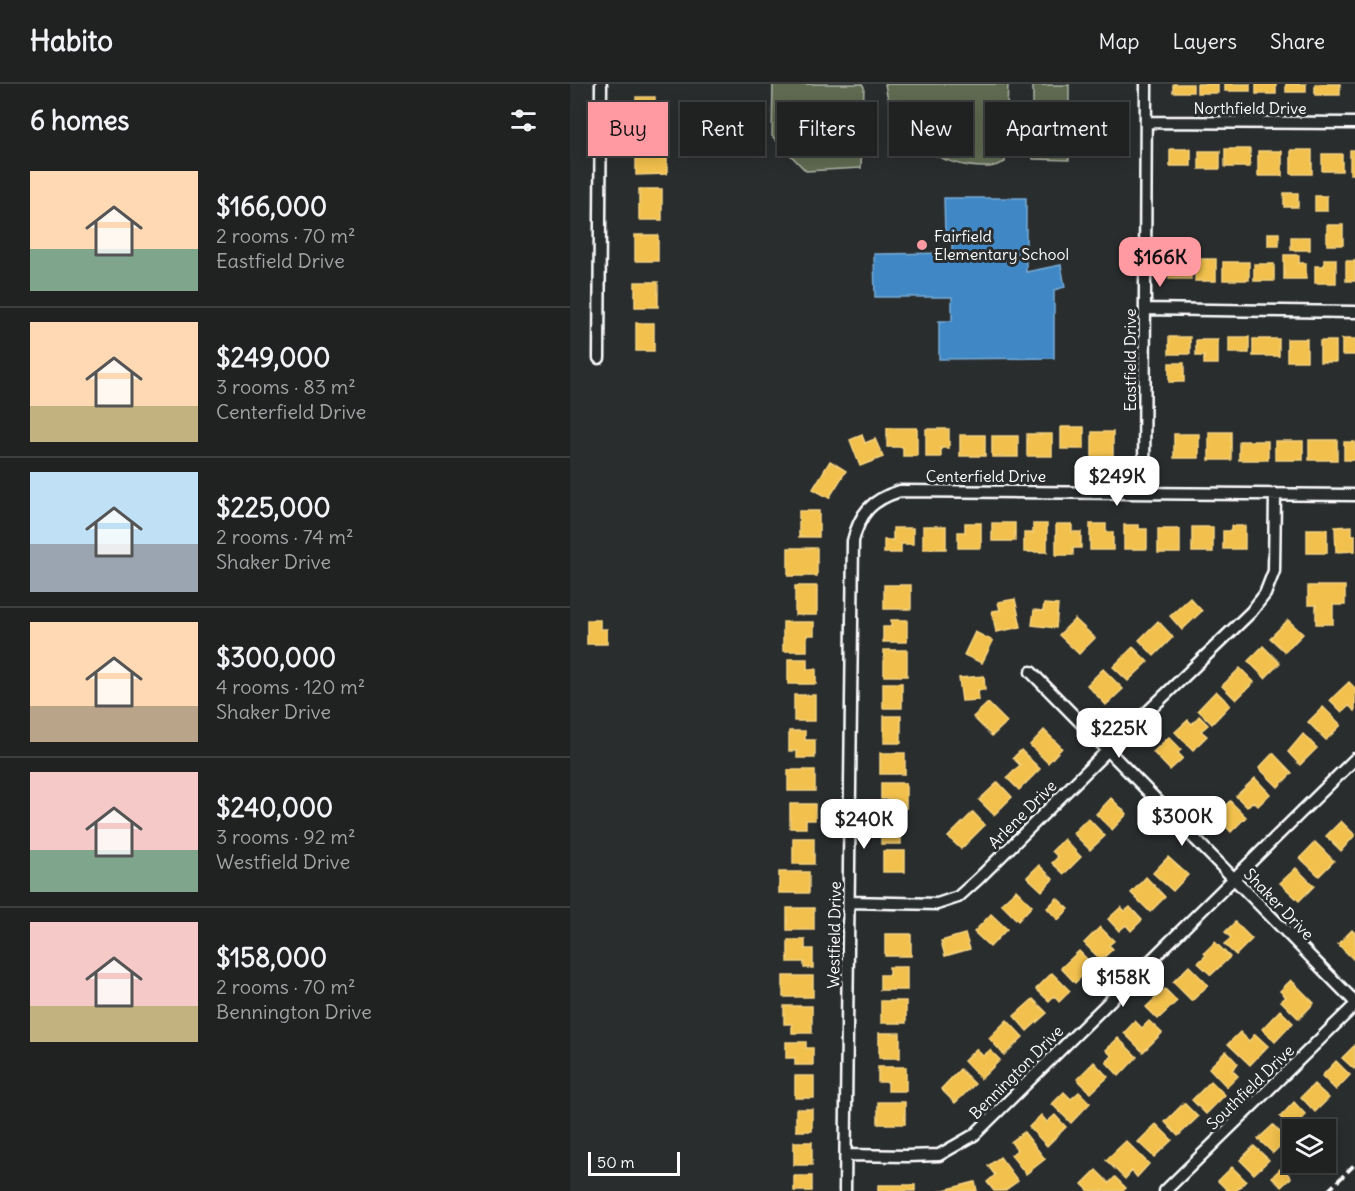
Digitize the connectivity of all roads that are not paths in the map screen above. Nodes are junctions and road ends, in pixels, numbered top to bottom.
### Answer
1 (601, 84) edge
2 (1146, 84) edge
3 (1146, 122) junction
4 (1355, 123) edge
5 (1145, 309) junction
6 (1355, 312) edge
7 (599, 358) dead end
8 (1144, 493) junction
9 (1275, 494) junction
10 (1355, 495) edge
11 (872, 505) joint
12 (1031, 672) dead end
13 (1107, 751) junction
14 (1355, 759) edge
15 (1233, 878) junction
16 (849, 902) junction
17 (1355, 1004) edge
18 (846, 1155) junction
19 (845, 1191) edge
20 (1165, 1191) edge

1 - 7 street
2 - 3 street, Eastfield Drive
3 - 4 street, Northfield Drive
3 - 5 street, Eastfield Drive
5 - 6 street
5 - 8 street, Eastfield Drive
8 - 9 street, Centerfield Drive
8 - 11 street, Centerfield Drive
9 - 10 street, Centerfield Drive
9 - 13 street, Arlene Drive
11 - 16 street, Westfield Drive
12 - 13 street, Shaker Drive
13 - 15 street, Shaker Drive
13 - 16 street, Arlene Drive
14 - 15 street, Bennington Drive
15 - 17 street, Shaker Drive
15 - 18 street, Bennington Drive
16 - 18 street, Westfield Drive
17 - 20 street, Southfield Drive
18 - 19 street, Westfield Drive

